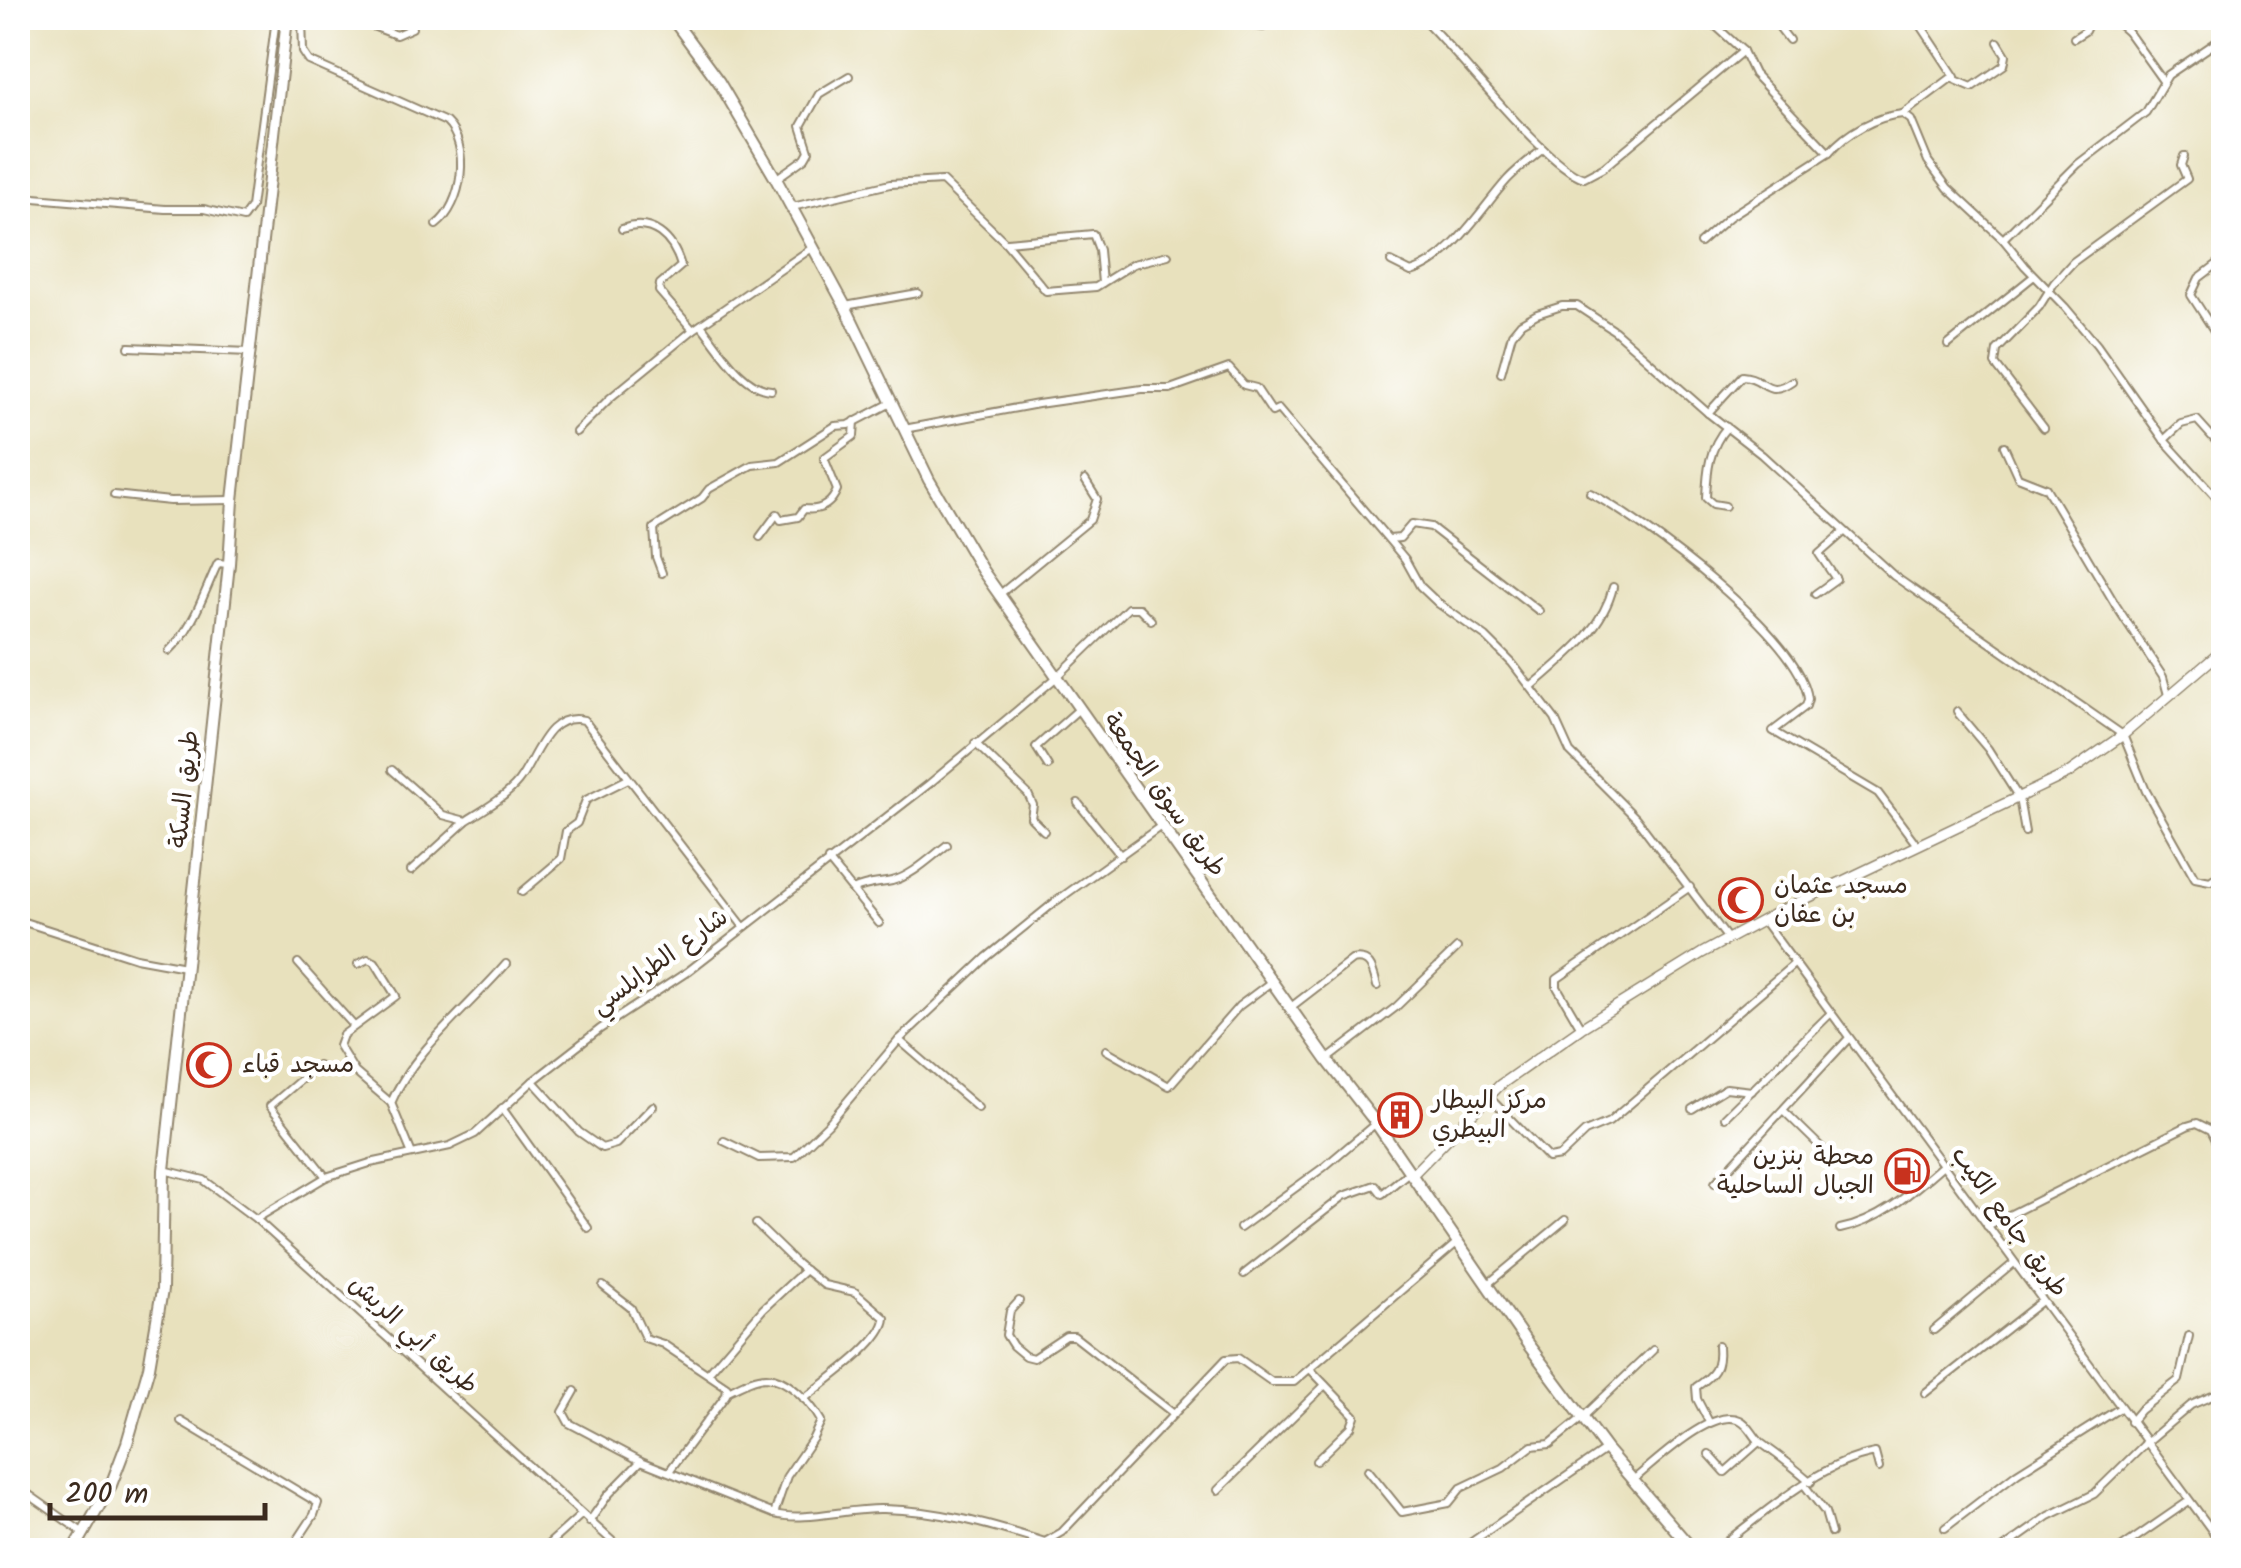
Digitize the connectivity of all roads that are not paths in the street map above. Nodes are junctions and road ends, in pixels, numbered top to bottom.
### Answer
1 (276, 18) edge
2 (287, 18) edge
3 (302, 18) edge
4 (352, 18) edge
5 (672, 18) edge
6 (1246, 18) edge
7 (1281, 18) edge
8 (1422, 18) edge
9 (1706, 18) edge
10 (1772, 18) edge
11 (1919, 18) edge
12 (2092, 18) edge
13 (2112, 18) edge
14 (412, 28) dead end
15 (2224, 37) edge
16 (2074, 38) dead end
17 (1789, 40) dead end
18 (1998, 42) dead end
19 (1743, 51) junction
20 (849, 76) dead end
21 (1955, 77) junction
22 (2163, 81) junction
23 (1903, 114) junction
24 (1543, 148) junction
25 (1829, 153) junction
26 (2184, 156) dead end
27 (776, 178) junction
28 (20, 196) edge
29 (791, 207) junction
30 (18, 214) edge
31 (436, 225) dead end
32 (622, 229) dead end
33 (2003, 238) junction
34 (1006, 242) junction
35 (1700, 243) dead end
36 (813, 247) junction
37 (1168, 255) dead end
38 (2224, 259) edge
39 (1391, 262) dead end
40 (2034, 276) junction
41 (1102, 282) junction
42 (918, 292) dead end
43 (2050, 293) junction
44 (845, 306) junction
45 (697, 328) junction
46 (1948, 345) dead end
47 (2224, 346) edge
48 (130, 347) dead end
49 (250, 352) junction
50 (1501, 373) dead end
51 (1792, 381) dead end
52 (771, 390) dead end
53 (892, 403) junction
54 (1708, 414) junction
55 (855, 421) junction
56 (1728, 427) junction
57 (904, 428) junction
58 (2044, 428) dead end
59 (576, 432) dead end
60 (2164, 440) junction
61 (2004, 446) dead end
62 (2224, 450) edge
63 (1085, 480) dead end
64 (1590, 494) dead end
65 (114, 495) dead end
66 (233, 500) junction
67 (1726, 506) dead end
68 (2224, 506) edge
69 (1844, 532) junction
70 (760, 537) dead end
71 (1388, 540) junction
72 (229, 564) junction
73 (662, 573) dead end
74 (1614, 587) dead end
75 (1000, 594) junction
76 (1816, 594) dead end
77 (1539, 611) dead end
78 (1151, 620) dead end
79 (2224, 649) edge
80 (170, 651) dead end
81 (1057, 677) junction
82 (1531, 687) junction
83 (2168, 695) junction
84 (1079, 708) junction
85 (1957, 712) dead end
86 (2123, 735) junction
87 (975, 742) junction
88 (1048, 766) dead end
89 (392, 770) dead end
90 (628, 780) junction
91 (2019, 798) junction
92 (1078, 803) dead end
93 (466, 821) junction
94 (1162, 826) junction
95 (1044, 830) dead end
96 (2025, 832) dead end
97 (947, 845) dead end
98 (1917, 845) junction
99 (1121, 856) junction
100 (828, 860) junction
101 (412, 871) dead end
102 (2224, 871) edge
103 (1690, 887) junction
104 (852, 890) junction
105 (522, 892) dead end
106 (18, 920) edge
107 (1763, 920) junction
108 (878, 923) dead end
109 (743, 926) junction
110 (1728, 939) junction
111 (1458, 948) dead end
112 (298, 963) dead end
113 (358, 964) dead end
114 (506, 964) dead end
115 (1794, 964) junction
116 (186, 968) junction
117 (1272, 982) junction
118 (1377, 986) dead end
119 (1290, 1008) junction
120 (1831, 1013) junction
121 (354, 1026) junction
122 (1581, 1028) junction
123 (1849, 1038) junction
124 (899, 1040) junction
125 (1106, 1050) dead end
126 (1327, 1060) junction
127 (318, 1065) dead end
128 (533, 1081) junction
129 (1753, 1092) junction
130 (1488, 1096) junction
131 (392, 1103) junction
132 (653, 1106) dead end
133 (502, 1108) junction
134 (978, 1108) dead end
135 (1692, 1109) dead end
136 (1783, 1110) junction
137 (1725, 1117) dead end
138 (1376, 1123) junction
139 (724, 1141) dead end
140 (1827, 1153) dead end
141 (412, 1154) junction
142 (2224, 1156) edge
143 (1943, 1165) junction
144 (164, 1170) junction
145 (1410, 1174) junction
146 (326, 1176) junction
147 (1714, 1183) dead end
148 (256, 1219) junction
149 (1565, 1220) dead end
150 (756, 1224) dead end
151 (1987, 1226) junction
152 (588, 1228) dead end
153 (1240, 1228) dead end
154 (1840, 1229) dead end
155 (1459, 1242) junction
156 (2014, 1262) junction
157 (805, 1270) junction
158 (1244, 1274) dead end
159 (1489, 1283) junction
160 (603, 1286) dead end
161 (1018, 1301) dead end
162 (2042, 1301) junction
163 (1934, 1330) dead end
164 (2189, 1336) dead end
165 (1718, 1346) dead end
166 (1653, 1350) dead end
167 (1310, 1370) junction
168 (708, 1372) junction
169 (1325, 1386) junction
170 (728, 1391) junction
171 (2224, 1391) edge
172 (575, 1392) dead end
173 (1925, 1393) dead end
174 (804, 1399) junction
175 (2120, 1408) junction
176 (1174, 1414) junction
177 (1582, 1418) junction
178 (181, 1421) dead end
179 (1709, 1422) junction
180 (2130, 1422) junction
181 (1760, 1442) junction
182 (2146, 1443) junction
183 (1606, 1450) junction
184 (1709, 1454) dead end
185 (641, 1460) junction
186 (1316, 1461) dead end
187 (1879, 1468) dead end
188 (670, 1470) junction
189 (1368, 1470) dead end
190 (1633, 1480) junction
191 (1808, 1484) junction
192 (18, 1487) edge
193 (1218, 1490) dead end
194 (2190, 1501) junction
195 (582, 1514) junction
196 (774, 1514) junction
197 (2224, 1515) edge
198 (589, 1522) junction
199 (1945, 1528) dead end
200 (2213, 1533) junction
201 (85, 1534) junction
202 (1831, 1534) dead end
203 (1045, 1542) junction
204 (2224, 1547) edge
205 (74, 1550) edge
206 (290, 1550) edge
207 (542, 1550) edge
208 (622, 1550) edge
209 (1050, 1550) edge
210 (1460, 1550) edge
211 (1693, 1550) edge
212 (1715, 1550) edge
213 (2002, 1550) edge
214 (2118, 1550) edge

1 - 28 street
2 - 49 main road, طريق السكة
3 - 31 street
4 - 14 street
5 - 27 main road, طريق سوق الجمعة
6 - 7 street
8 - 24 street
9 - 19 street
10 - 17 street
11 - 21 street
12 - 16 street
13 - 22 street
15 - 22 street
18 - 21 street
19 - 24 street
19 - 25 street
20 - 27 street
21 - 23 street
22 - 33 street
23 - 25 street
23 - 33 street
24 - 39 street
25 - 35 street
26 - 43 street
27 - 29 main road, طريق سوق الجمعة
28 - 30 street
29 - 34 street
29 - 36 main road, طريق سوق الجمعة
32 - 45 street
33 - 40 street
34 - 41 street
34 - 41 street
36 - 44 main road, طريق سوق الجمعة
36 - 45 street
37 - 41 street
38 - 47 street
40 - 43 street
40 - 46 street
42 - 44 street
43 - 58 street
43 - 60 street
44 - 53 main road, طريق سوق الجمعة
45 - 52 street
45 - 59 street
48 - 49 street
49 - 66 main road, طريق السكة
50 - 54 street
51 - 54 street
53 - 55 street
53 - 57 main road, طريق سوق الجمعة
54 - 56 street
55 - 70 street
55 - 73 street
56 - 67 street
56 - 69 street
57 - 71 street
57 - 75 main road, طريق سوق الجمعة
60 - 62 street
60 - 68 street
61 - 83 street
63 - 75 street
64 - 98 street
65 - 66 street
66 - 72 main road, طريق السكة
69 - 76 street
69 - 86 street
71 - 77 street
71 - 82 street
72 - 80 street
72 - 116 main road, طريق السكة
74 - 82 street
75 - 81 main road, طريق سوق الجمعة
78 - 81 street, شارع الطرابلسي
79 - 83 main road
81 - 84 main road, طريق سوق الجمعة
81 - 87 street, شارع الطرابلسي
82 - 103 street
83 - 86 main road
84 - 88 street
84 - 94 main road, طريق سوق الجمعة
85 - 91 street
86 - 91 main road
86 - 102 street
87 - 95 street
87 - 100 street, شارع الطرابلسي
89 - 93 street
90 - 93 street
90 - 105 street
90 - 109 street
91 - 96 street
91 - 98 main road
92 - 99 street
93 - 101 street
94 - 99 street
94 - 117 main road, طريق سوق الجمعة
97 - 104 street
98 - 107 main road
99 - 124 street
100 - 104 street
100 - 109 street, شارع الطرابلسي
103 - 110 street
103 - 122 street
104 - 108 street
106 - 116 street
107 - 110 main road
107 - 115 street, طريق جامع الكيب
109 - 128 street, شارع الطرابلسي
110 - 122 main road
111 - 126 street
112 - 121 street
113 - 121 street
114 - 131 street
115 - 120 street, طريق جامع الكيب
115 - 130 street
116 - 144 main road, طريق السكة
117 - 119 main road, طريق سوق الجمعة
117 - 125 street
118 - 119 street
119 - 126 main road, طريق سوق الجمعة
120 - 123 street, طريق جامع الكيب
120 - 129 street
121 - 131 street
122 - 130 main road
123 - 136 street
123 - 143 street, طريق جامع الكيب
124 - 134 street
124 - 139 street
126 - 138 main road, طريق سوق الجمعة
127 - 146 street
128 - 132 street
128 - 133 street, شارع الطرابلسي
129 - 135 street
129 - 137 street
130 - 145 main road
131 - 141 street
133 - 141 street, شارع الطرابلسي
133 - 152 street
136 - 140 street
136 - 147 street
138 - 145 main road, طريق سوق الجمعة
138 - 153 street
141 - 146 street, شارع الطرابلسي
142 - 151 street
143 - 151 street, طريق جامع الكيب
143 - 154 street
144 - 148 street, طريق أبي الريش
144 - 201 main road, طريق السكة
145 - 155 main road, طريق سوق الجمعة
145 - 158 street
146 - 148 street, شارع الطرابلسي
148 - 195 street, طريق أبي الريش
149 - 159 street
150 - 157 street
151 - 156 street, طريق جامع الكيب
155 - 159 main road, طريق سوق الجمعة
155 - 167 street
156 - 162 street, طريق جامع الكيب
156 - 163 street
157 - 168 street
157 - 174 street
159 - 177 main road, طريق سوق الجمعة
160 - 168 street
161 - 176 street
162 - 173 street
162 - 175 street, طريق جامع الكيب
164 - 180 street
165 - 179 street
166 - 177 street
167 - 169 street
167 - 176 street
168 - 170 street
169 - 186 street
169 - 193 street
170 - 174 street
170 - 188 street
171 - 182 street
172 - 185 street
174 - 196 street
175 - 180 street, طريق جامع الكيب
175 - 199 street
176 - 203 street
177 - 183 main road, طريق سوق الجمعة
177 - 189 street
178 - 206 street
179 - 181 street
179 - 190 street
180 - 182 street, طريق جامع الكيب
181 - 184 street
181 - 191 street
182 - 194 street, طريق جامع الكيب
182 - 213 street
183 - 190 main road, طريق سوق الجمعة
183 - 210 street
185 - 188 street
185 - 198 street
187 - 191 street
188 - 196 street
190 - 211 main road, طريق سوق الجمعة
191 - 202 street
191 - 212 street
192 - 201 street
194 - 200 street, طريق جامع الكيب
194 - 214 street
195 - 198 street, طريق أبي الريش
195 - 207 street
196 - 203 street
197 - 200 street
198 - 208 street, طريق أبي الريش
200 - 204 street, طريق جامع الكيب
201 - 205 main road, طريق السكة
203 - 209 street

